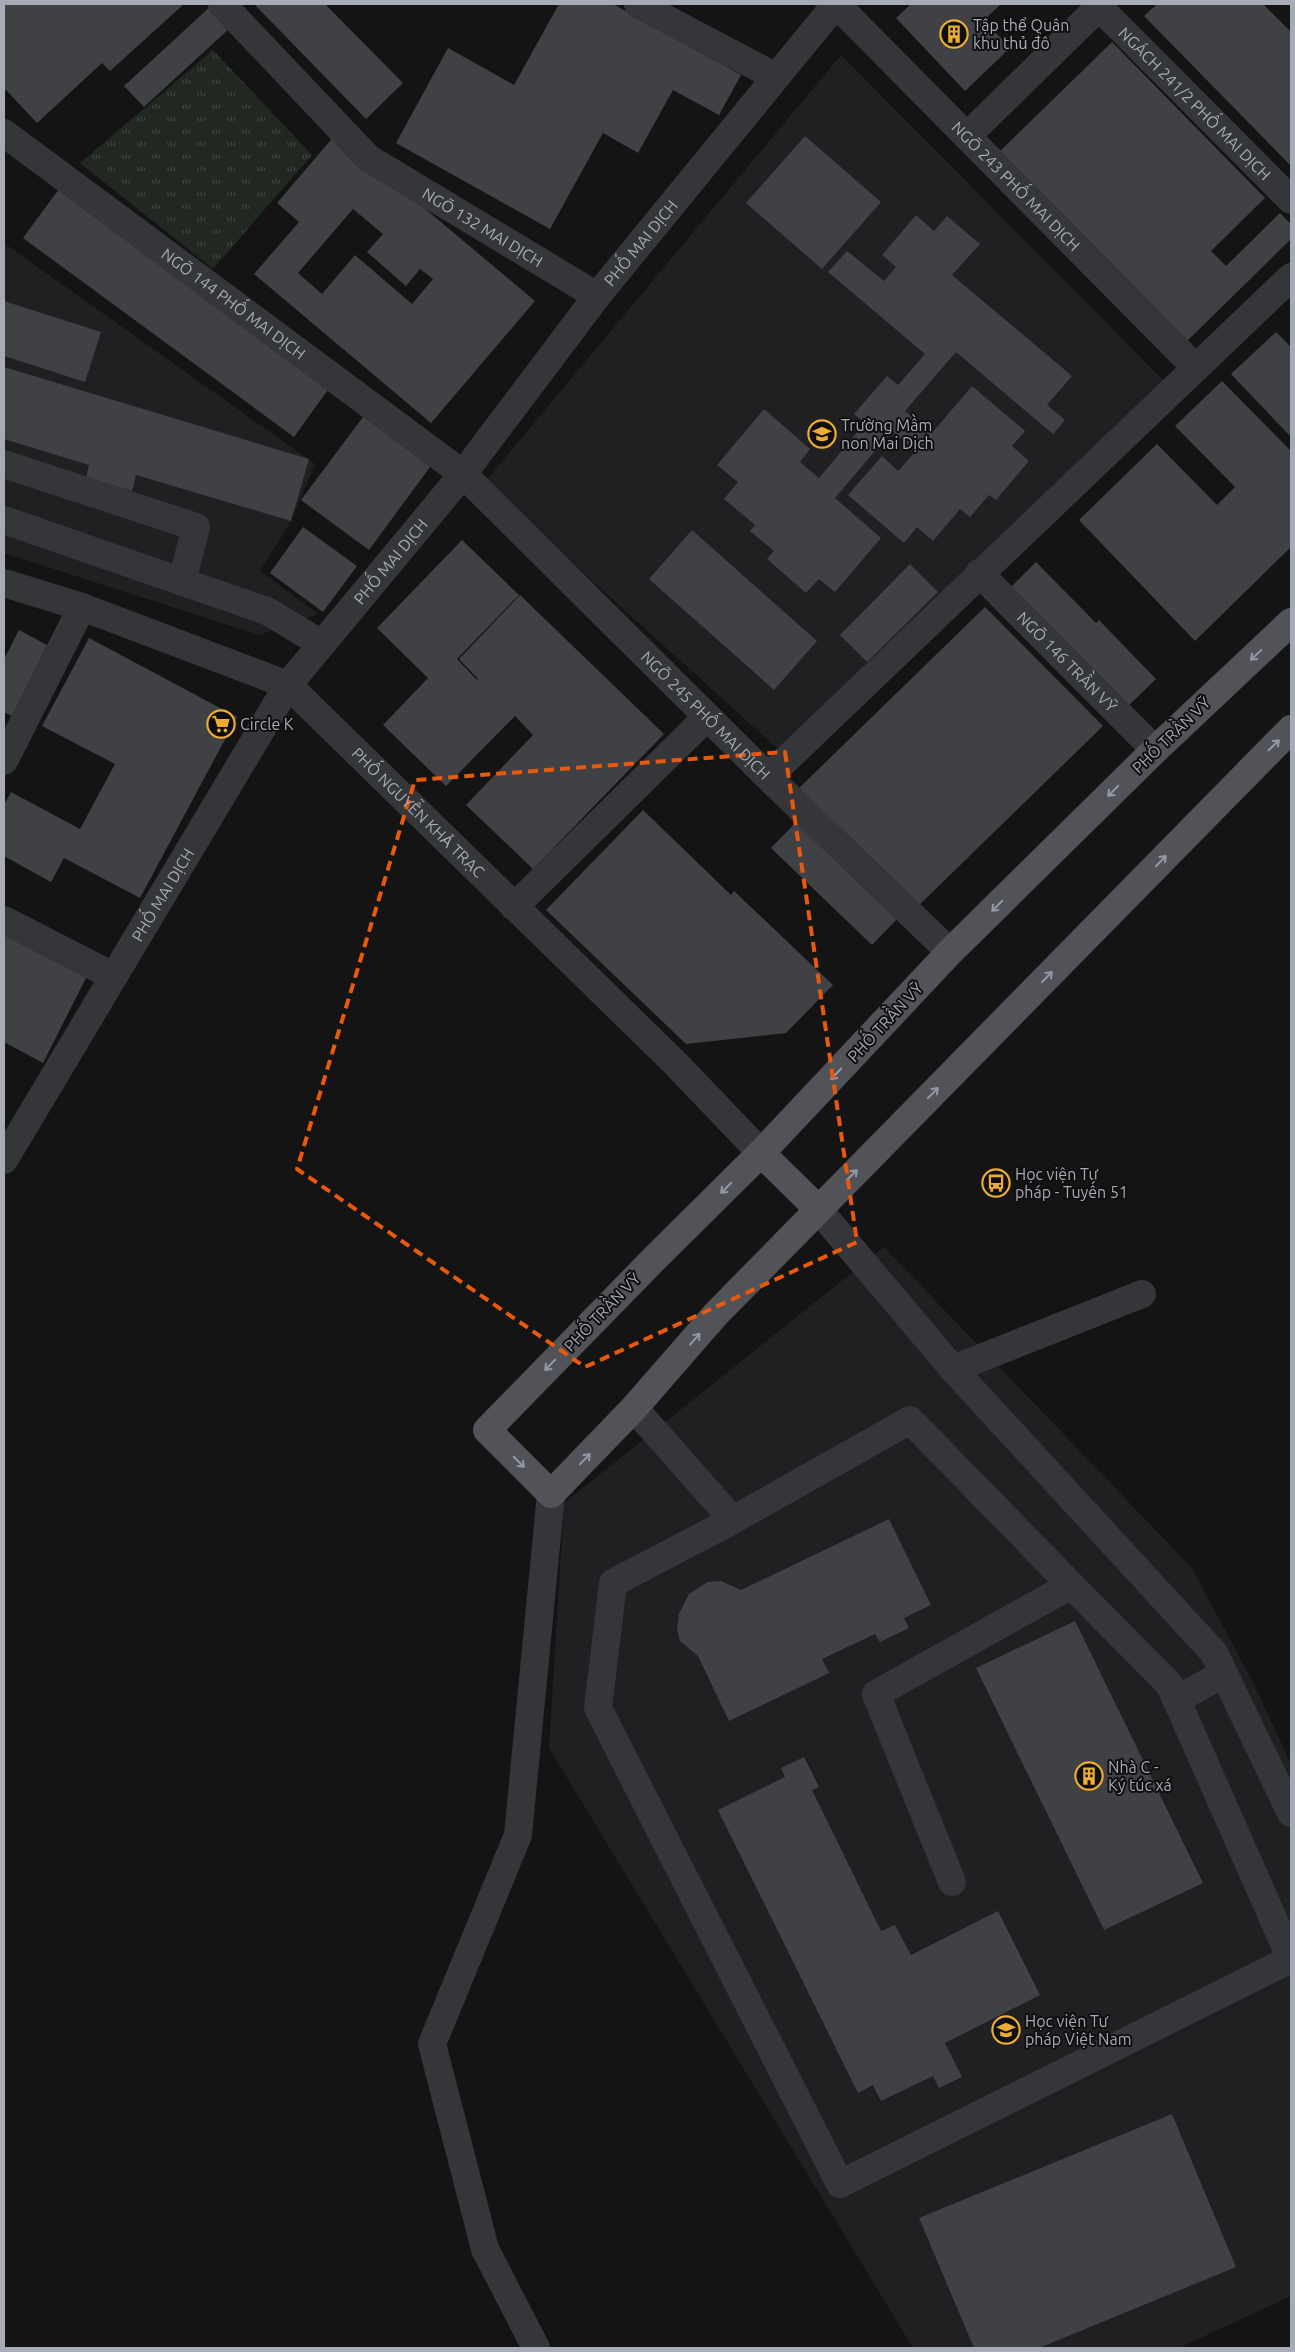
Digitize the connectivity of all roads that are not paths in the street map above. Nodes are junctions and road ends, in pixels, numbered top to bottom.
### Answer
1 (222, 4) edge
2 (638, 4) edge
3 (836, 4) edge
4 (1100, 5) edge
5 (776, 78) junction
6 (4, 133) edge
7 (967, 136) junction
8 (1291, 200) edge
9 (1291, 278) edge
10 (597, 296) junction
11 (1196, 368) junction
12 (4, 464) edge
13 (463, 474) junction
14 (4, 520) edge
15 (979, 574) junction
16 (182, 581) junction
17 (4, 583) edge
18 (82, 607) junction
19 (1291, 622) edge
20 (322, 644) junction
21 (288, 685) junction
22 (707, 717) junction
23 (1291, 729) edge
24 (1154, 750) junction
25 (4, 761) edge
26 (768, 777) junction
27 (514, 907) junction
28 (4, 920) edge
29 (950, 952) junction
30 (113, 976) junction
31 (761, 1153) junction
32 (4, 1160) edge
33 (818, 1209) junction
34 (1142, 1294) dead end
35 (953, 1369) junction
36 (634, 1408) junction
37 (551, 1494) junction
38 (733, 1520) junction
39 (1070, 1585) junction
40 (1223, 1674) junction
41 (1176, 1700) junction
42 (1291, 1813) edge
43 (952, 1882) dead end
44 (536, 2348) edge

1 - 10 street, NGÕ 132 MAI DỊCH
2 - 5 street
3 - 5 street, PHỐ MAI DỊCH
3 - 7 street, NGÕ 243 PHỐ MAI DỊCH
4 - 7 street, NGÁCH 241/2 PHỐ MAI DỊCH
4 - 8 street, NGÁCH 241/2 PHỐ MAI DỊCH
5 - 10 street, PHỐ MAI DỊCH
6 - 13 street, NGÕ 144 PHỐ MAI DỊCH
7 - 11 street, NGÕ 243 PHỐ MAI DỊCH
9 - 11 street
10 - 13 street, PHỐ MAI DỊCH
11 - 15 street
12 - 16 street
13 - 20 street, PHỐ MAI DỊCH
13 - 22 street, NGÕ 245 PHỐ MAI DỊCH
14 - 16 street
15 - 24 street, NGÕ 146 TRẦN VỸ
15 - 26 street
16 - 20 street
17 - 18 street, PHỐ NGUYỄN KHẢ TRẠC
18 - 21 street, PHỐ NGUYỄN KHẢ TRẠC
18 - 25 street
19 -> 24 main road, PHỐ TRẦN VỸ
20 - 21 street, PHỐ MAI DỊCH
21 - 27 street, PHỐ NGUYỄN KHẢ TRẠC
21 - 30 street, PHỐ MAI DỊCH
22 - 26 street, NGÕ 245 PHỐ MAI DỊCH
22 - 27 street
33 -> 23 main road
24 -> 29 main road, PHỐ TRẦN VỸ
26 - 29 street, NGÕ 245 PHỐ MAI DỊCH
27 - 31 street, PHỐ NGUYỄN KHẢ TRẠC
28 - 30 street
29 -> 31 main road, PHỐ TRẦN VỸ
30 - 32 street, PHỐ MAI DỊCH
31 - 33 main road
31 -> 37 main road, PHỐ TRẦN VỸ
33 - 35 street
36 -> 33 main road
34 - 35 street
35 - 40 street
37 -> 36 main road
36 - 38 street
37 - 44 street
38 - 39 street
38 - 41 street
39 - 41 street
39 - 43 street
40 - 41 street
40 - 42 street

